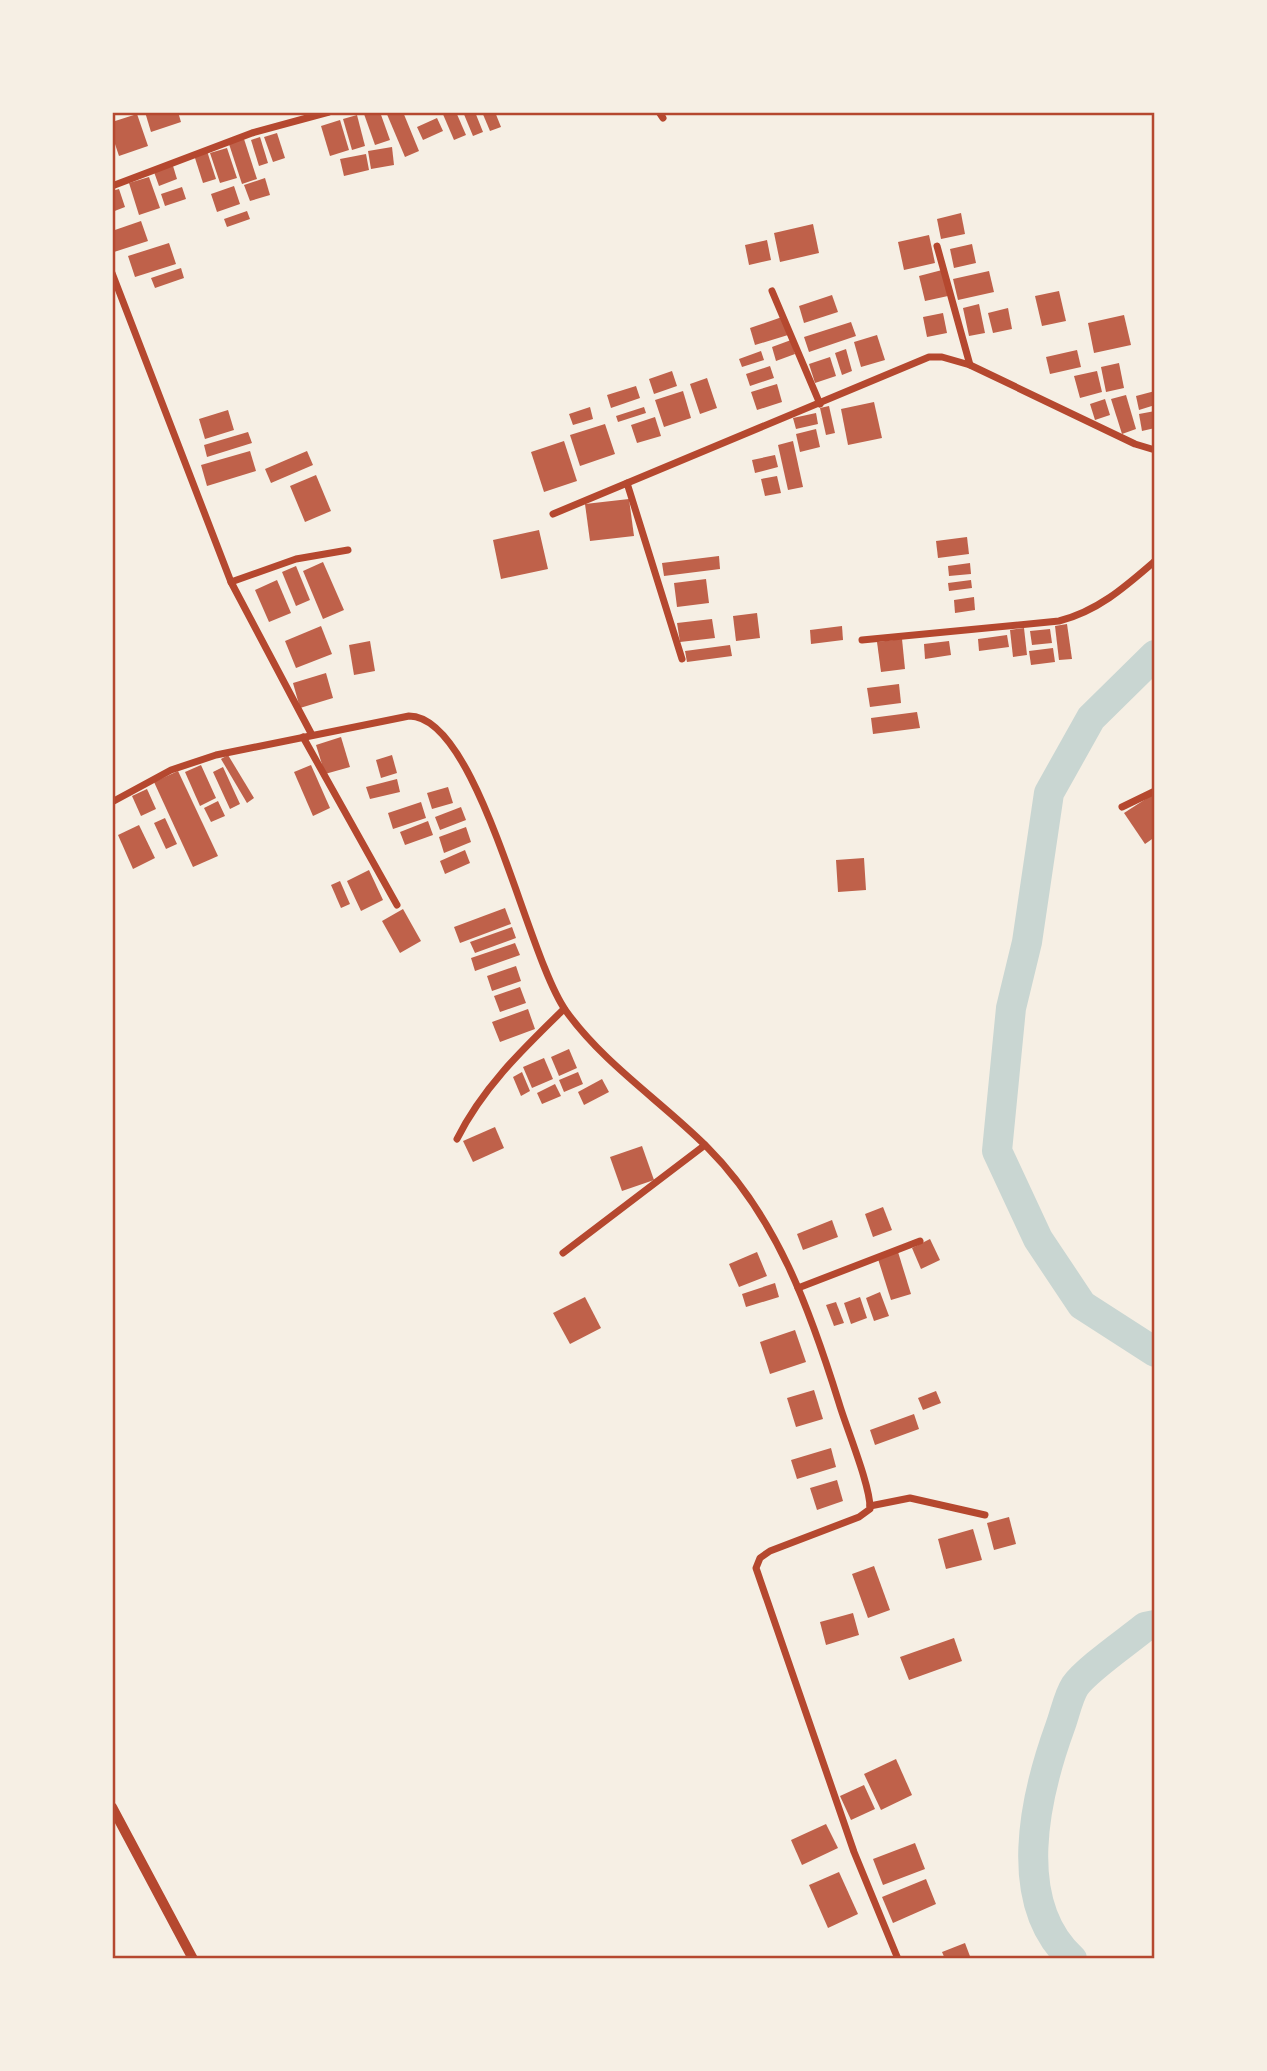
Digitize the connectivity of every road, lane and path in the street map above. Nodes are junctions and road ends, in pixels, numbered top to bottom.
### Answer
1 (329, 112) edge
2 (112, 186) edge
3 (937, 246) dead end
4 (112, 273) edge
5 (772, 291) dead end
6 (970, 365) junction
7 (820, 404) junction
8 (1155, 450) edge
9 (627, 483) junction
10 (553, 514) dead end
11 (348, 550) dead end
12 (1155, 561) edge
13 (231, 582) junction
14 (862, 640) dead end
15 (682, 659) dead end
16 (312, 735) junction
17 (303, 737) junction
18 (1155, 791) edge
19 (112, 802) edge
20 (1122, 807) dead end
21 (397, 905) dead end
22 (564, 1009) junction
23 (457, 1139) dead end
24 (705, 1145) junction
25 (920, 1241) dead end
26 (563, 1253) dead end
27 (798, 1288) junction
28 (870, 1506) junction
29 (985, 1515) dead end
30 (112, 1807) edge
31 (193, 1959) edge
32 (898, 1959) edge

1 - 2 street
3 - 6 street
4 - 13 street
5 - 7 street
6 - 7 street
6 - 8 street
7 - 9 street
9 - 10 street
9 - 15 street
11 - 13 street
12 - 14 street
13 - 16 street
16 - 17 street
16 - 22 street
17 - 19 street
17 - 21 street
18 - 20 street
22 - 23 street
22 - 24 street
24 - 26 street
24 - 27 street
25 - 27 street
27 - 28 street
28 - 29 street
28 - 32 street
30 - 31 street

